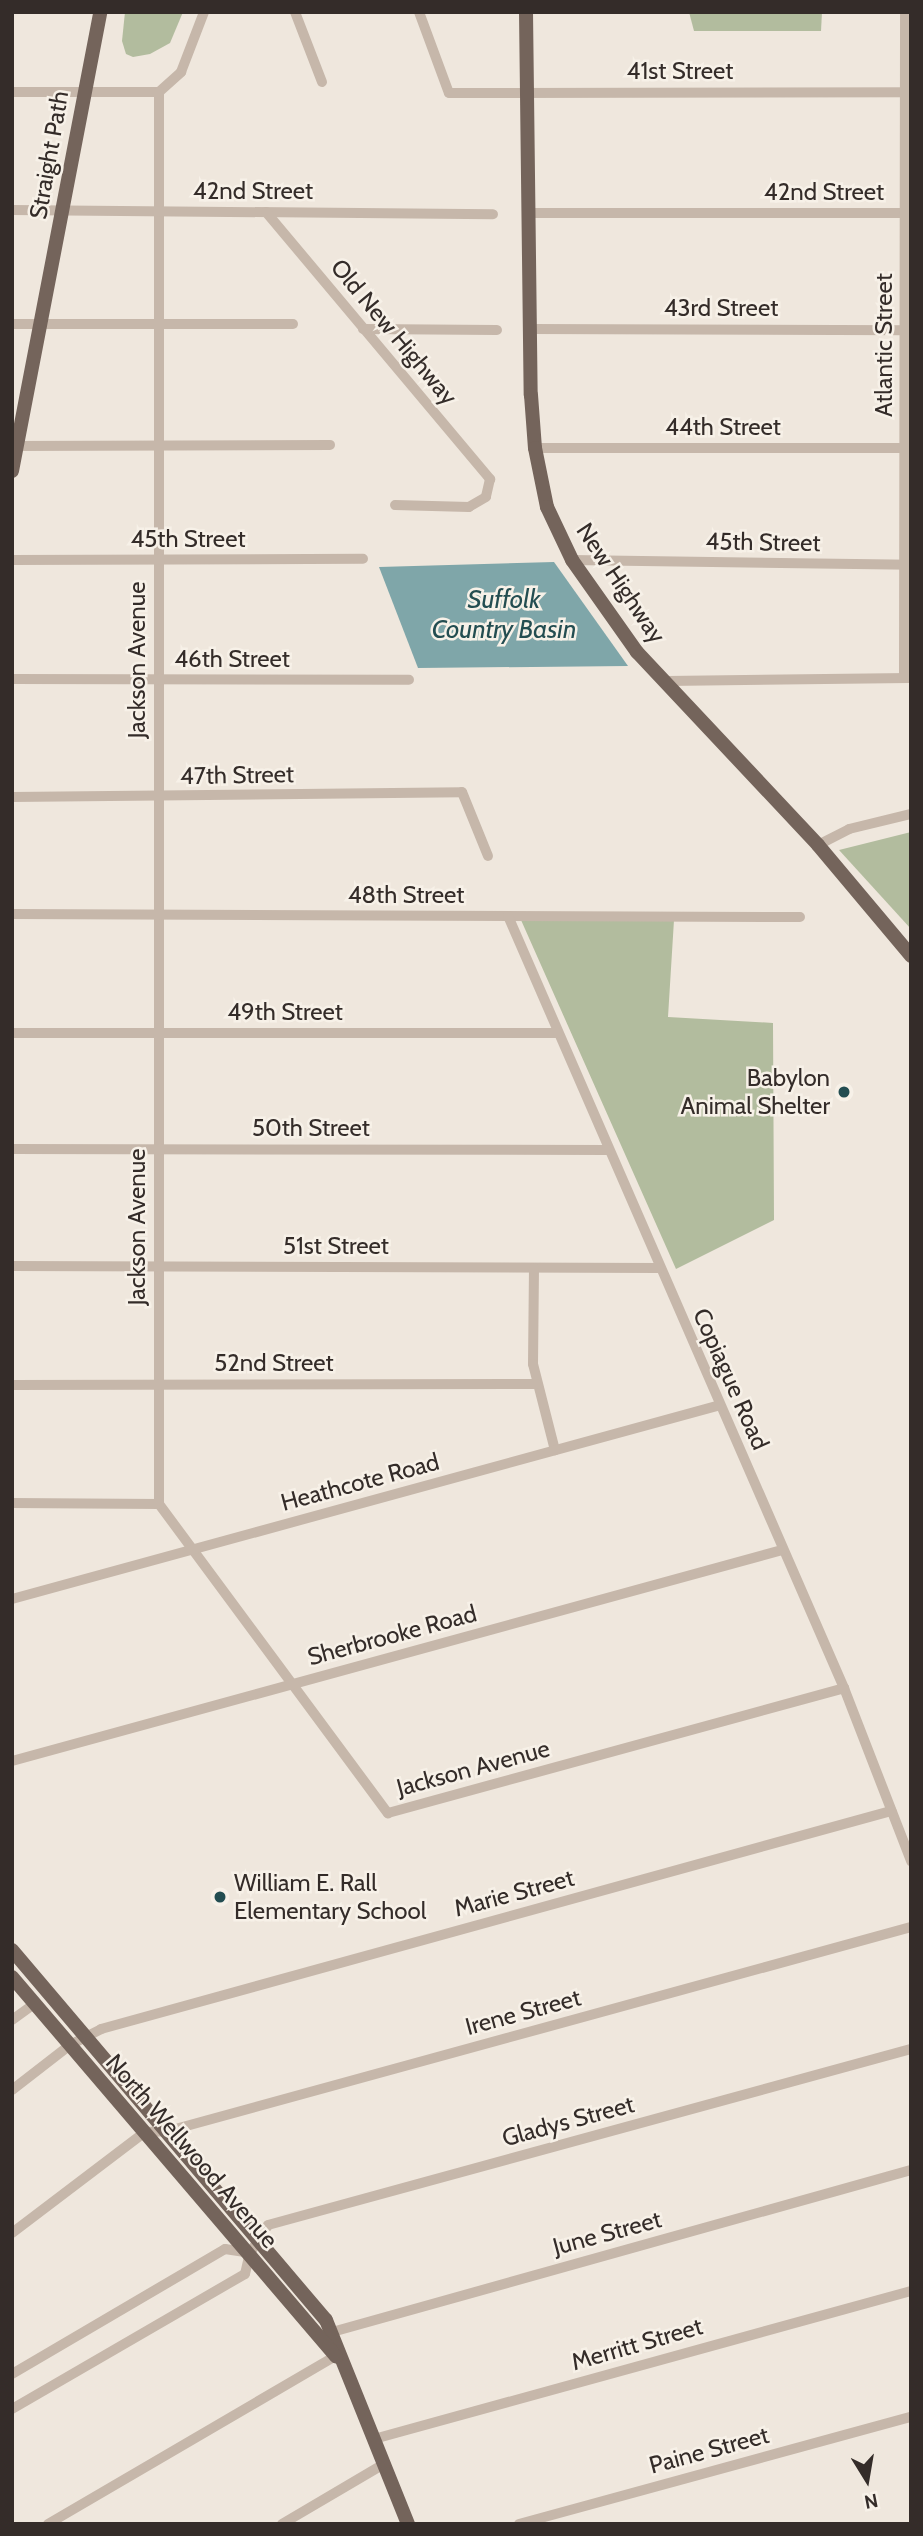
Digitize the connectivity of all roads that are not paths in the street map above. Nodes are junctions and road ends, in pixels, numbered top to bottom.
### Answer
1 (100, 12) edge
2 (204, 12) edge
3 (295, 12) edge
4 (419, 12) edge
5 (526, 12) edge
6 (905, 12) edge
7 (322, 82) dead end
8 (12, 92) edge
9 (84, 92) junction
10 (159, 92) junction
11 (908, 92) edge
12 (526, 93) junction
13 (12, 210) edge
14 (62, 210) junction
15 (157, 211) junction
16 (266, 212) junction
17 (908, 212) edge
18 (528, 213) junction
19 (493, 214) dead end
20 (12, 324) edge
21 (42, 324) junction
22 (158, 324) junction
23 (293, 324) dead end
24 (363, 329) junction
25 (531, 329) junction
26 (497, 330) dead end
27 (908, 330) edge
28 (158, 445) junction
29 (330, 445) dead end
30 (15, 446) edge
31 (535, 448) junction
32 (908, 448) edge
33 (12, 471) edge
34 (395, 505) dead end
35 (363, 559) dead end
36 (12, 560) edge
37 (158, 560) junction
38 (572, 560) junction
39 (907, 565) edge
40 (907, 678) edge
41 (12, 679) edge
42 (158, 679) junction
43 (409, 680) dead end
44 (667, 681) junction
45 (12, 797) edge
46 (158, 798) junction
47 (911, 814) edge
48 (818, 845) junction
49 (488, 856) dead end
50 (12, 914) edge
51 (158, 915) junction
52 (508, 916) junction
53 (800, 917) dead end
54 (911, 956) edge
55 (12, 1032) edge
56 (158, 1033) junction
57 (557, 1033) junction
58 (12, 1149) edge
59 (158, 1149) junction
60 (609, 1150) junction
61 (12, 1266) edge
62 (158, 1266) junction
63 (534, 1268) junction
64 (659, 1268) junction
65 (536, 1384) junction
66 (12, 1385) edge
67 (158, 1385) junction
68 (720, 1405) junction
69 (555, 1450) junction
70 (12, 1503) edge
71 (159, 1504) junction
72 (192, 1550) junction
73 (782, 1550) junction
74 (12, 1599) edge
75 (293, 1684) junction
76 (844, 1688) junction
77 (12, 1761) edge
78 (891, 1811) junction
79 (911, 1861) edge
80 (911, 1927) edge
81 (12, 1950) edge
82 (12, 1977) edge
83 (35, 2003) junction
84 (12, 2020) edge
85 (86, 2036) junction
86 (70, 2045) junction
87 (911, 2049) edge
88 (12, 2090) edge
89 (168, 2131) junction
90 (145, 2132) junction
91 (911, 2170) edge
92 (12, 2233) edge
93 (260, 2237) junction
94 (250, 2252) junction
95 (911, 2291) edge
96 (332, 2332) junction
97 (316, 2336) junction
98 (337, 2356) junction
99 (12, 2374) edge
100 (12, 2409) edge
101 (911, 2417) edge
102 (374, 2439) junction
103 (384, 2464) junction
104 (48, 2524) edge
105 (282, 2524) edge
106 (408, 2524) edge
107 (519, 2524) edge

1 - 9 main road, Straight Path
2 - 10 street
3 - 7 street
4 - 12 street, 41st Street
5 - 12 main road, New Highway
6 - 11 street, Atlantic Street
8 - 9 street
9 - 10 street
9 - 14 main road, Straight Path
10 - 15 street, Jackson Avenue
11 - 12 street, 41st Street
11 - 17 street, Atlantic Street
12 - 18 main road, New Highway
13 - 14 street, 42nd Street
14 - 15 street, 42nd Street
14 - 21 main road, Straight Path
15 - 16 street, 42nd Street
15 - 22 street, Jackson Avenue
16 - 19 street, 42nd Street
16 - 24 street, Old New Highway
17 - 18 street, 42nd Street
17 - 27 street, Atlantic Street
18 - 25 main road, New Highway
20 - 21 street
21 - 22 street
21 - 30 main road, Straight Path
22 - 23 street
22 - 28 street, Jackson Avenue
24 - 26 street
24 - 34 street, Old New Highway
25 - 27 street, 43rd Street
25 - 31 main road, New Highway
27 - 32 street, Atlantic Street
28 - 29 street
28 - 30 street
28 - 37 street, Jackson Avenue
30 - 33 main road, Straight Path
31 - 32 street, 44th Street
31 - 38 main road, New Highway
32 - 39 street, Atlantic Street
35 - 37 street, 45th Street
36 - 37 street, 45th Street
37 - 42 street, Jackson Avenue
38 - 39 street, 45th Street
38 - 44 main road, New Highway
39 - 40 street, Atlantic Street
40 - 44 street
41 - 42 street, 46th Street
42 - 43 street, 46th Street
42 - 46 street, Jackson Avenue
44 - 48 main road, New Highway
45 - 46 street, 47th Street
46 - 49 street, 47th Street
46 - 51 street, Jackson Avenue
47 - 48 street
48 - 54 main road, New Highway
50 - 51 street, 48th Street
51 - 52 street, 48th Street
51 - 56 street, Jackson Avenue
52 - 53 street, 48th Street
52 - 57 street, Copiague Road
55 - 56 street, 49th Street
56 - 57 street, 49th Street
56 - 59 street, Jackson Avenue
57 - 60 street, Copiague Road
58 - 59 street, 50th Street
59 - 60 street, 50th Street
59 - 62 street, Jackson Avenue
60 - 64 street, Copiague Road
61 - 62 street, 51st Street
62 - 63 street, 51st Street
62 - 67 street, Jackson Avenue
63 - 64 street, 51st Street
63 - 65 street
64 - 68 street, Copiague Road
65 - 67 street, 52nd Street
65 - 69 street
66 - 67 street, 52nd Street
67 - 71 street, Jackson Avenue
68 - 69 street, Heathcote Road
68 - 73 street, Copiague Road
69 - 72 street, Heathcote Road
70 - 71 street
71 - 72 street, Jackson Avenue
72 - 74 street, Heathcote Road
72 - 75 street, Jackson Avenue
73 - 75 street, Sherbrooke Road
73 - 76 street, Copiague Road
75 - 76 street, Jackson Avenue
75 - 77 street, Sherbrooke Road
76 - 78 street, Copiague Road
78 - 79 street, Copiague Road
78 - 85 street, Marie Street
80 - 89 street, Irene Street
81 - 85 main road, North Wellwood Avenue
82 - 83 main road, North Wellwood Avenue
83 - 84 street
83 - 86 main road, North Wellwood Avenue
85 - 86 street, Marie Street
85 - 89 main road, North Wellwood Avenue
86 - 88 street, Marie Street
86 - 90 main road, North Wellwood Avenue
87 - 93 street, Gladys Street
89 - 90 street, Irene Street
89 - 93 main road, North Wellwood Avenue
90 - 92 street
90 - 94 main road, North Wellwood Avenue
91 - 96 street, June Street
93 - 94 street, Gladys Street
93 - 96 main road, North Wellwood Avenue
94 - 97 main road, North Wellwood Avenue
94 - 99 street
94 - 100 street, Gladys Street
95 - 102 street, Merritt Street
96 - 97 street, June Street
96 - 98 main road, North Wellwood Avenue
97 - 98 main road, North Wellwood Avenue
98 - 102 main road, North Wellwood Avenue
98 - 104 street
101 - 107 street, Paine Street
102 - 103 main road, North Wellwood Avenue
103 - 105 street
103 - 106 main road, North Wellwood Avenue

